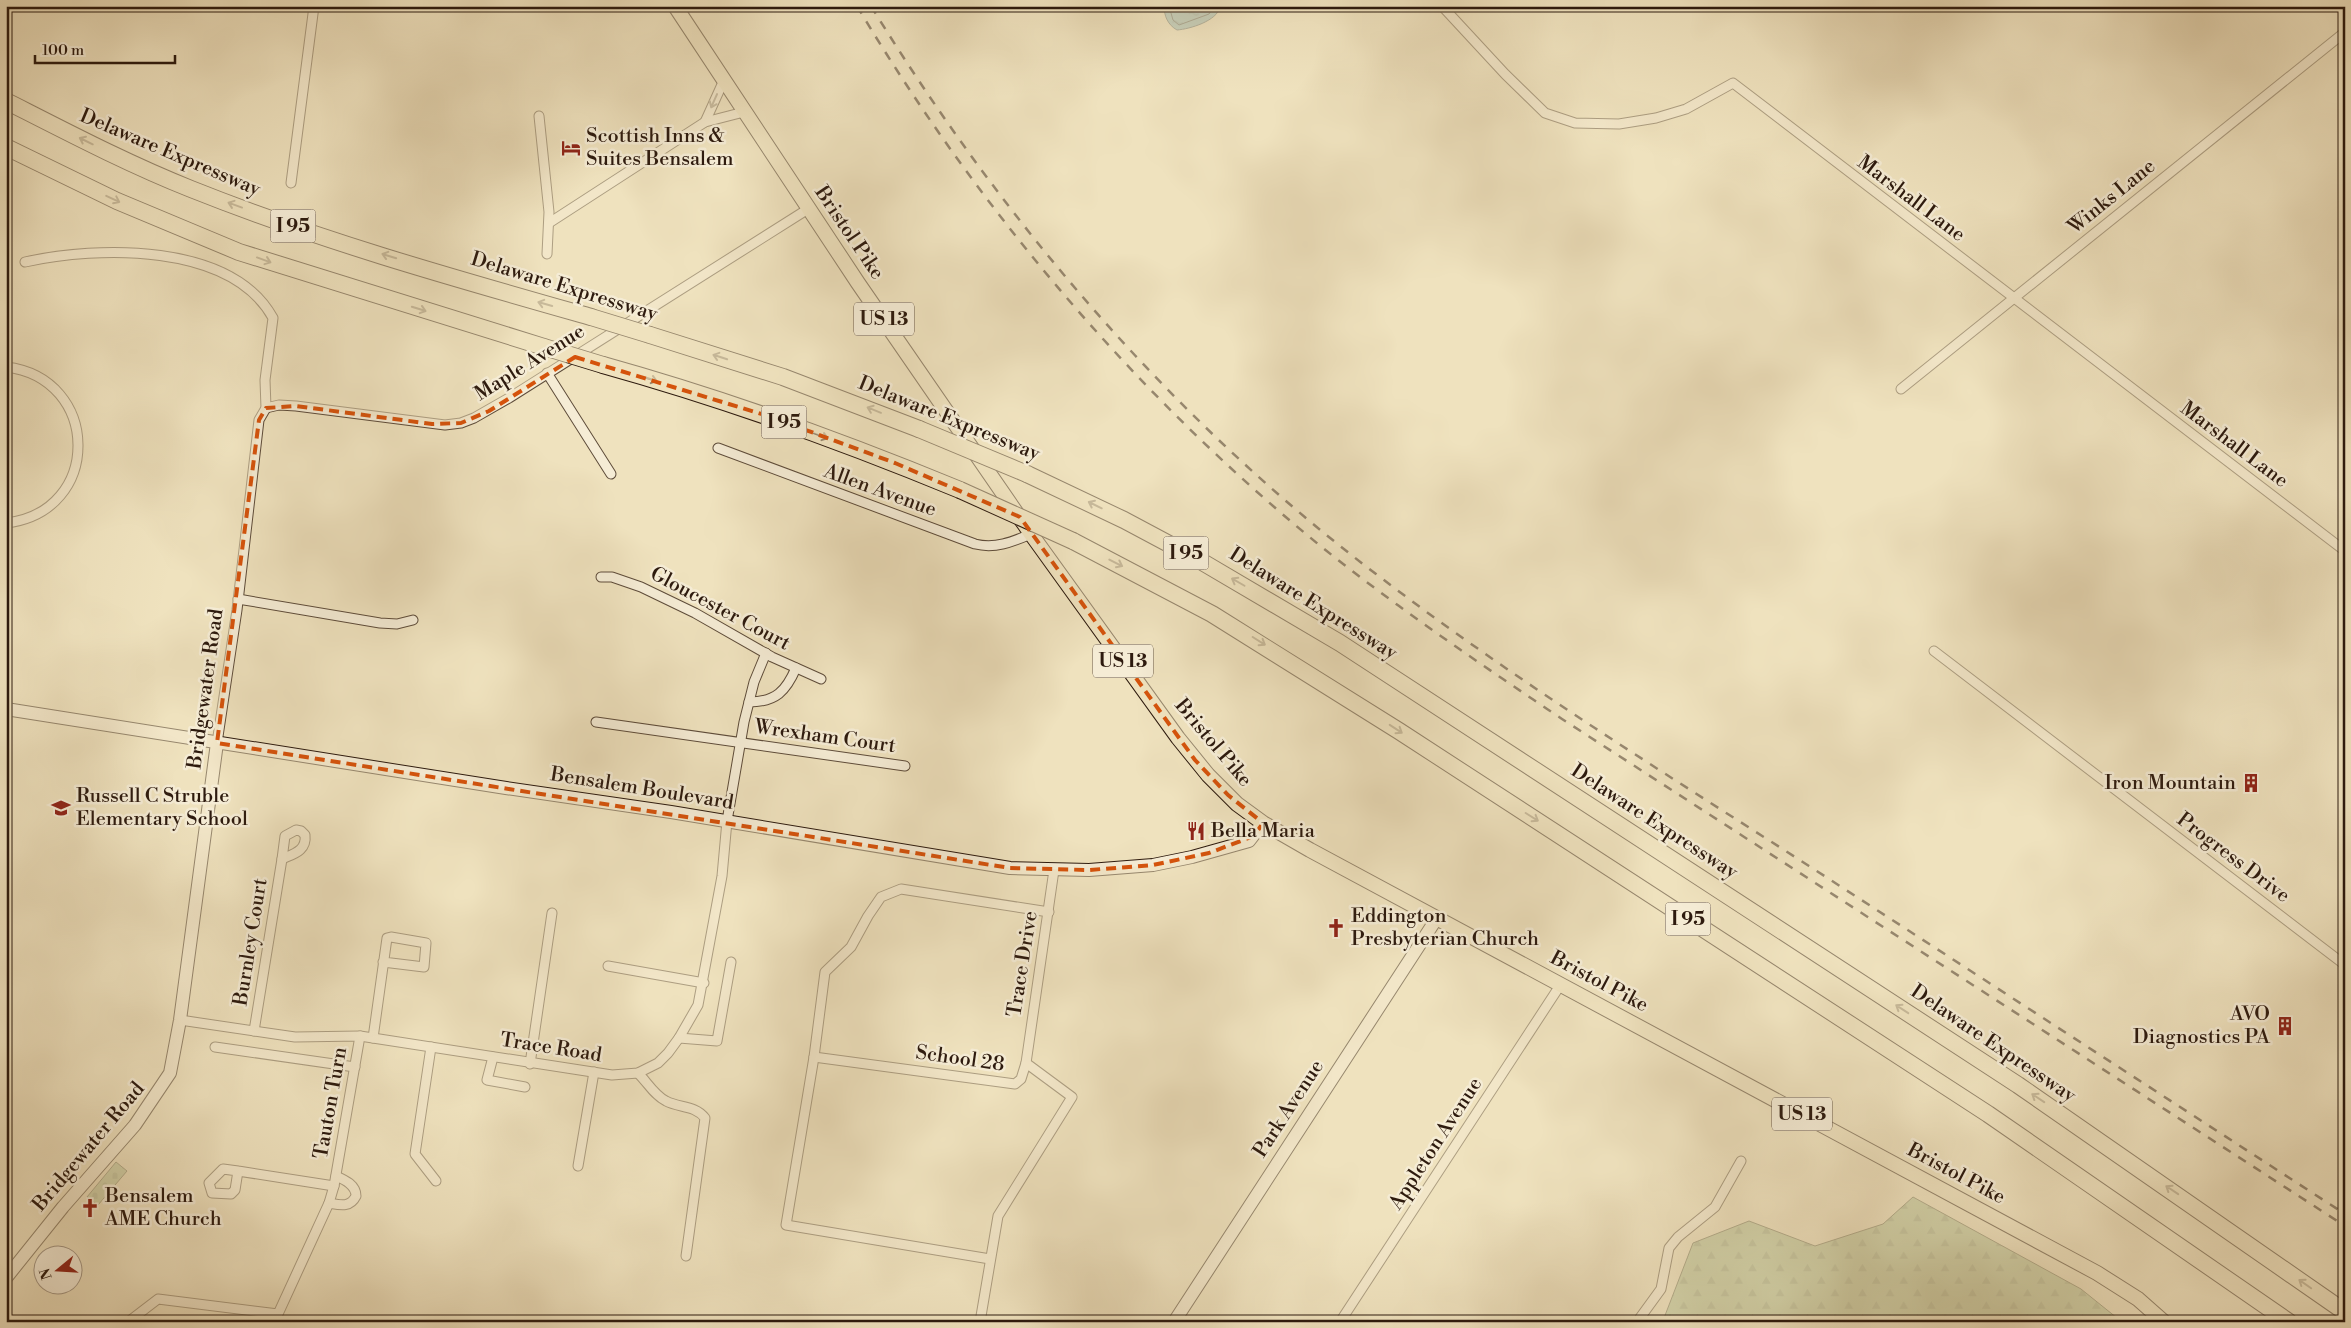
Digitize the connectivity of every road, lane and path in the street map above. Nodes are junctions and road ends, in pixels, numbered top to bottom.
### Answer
1 (314, 6) edge
2 (675, 6) edge
3 (1442, 6) edge
4 (2345, 32) edge
5 (724, 80) junction
6 (6, 101) edge
7 (744, 112) junction
8 (539, 116) dead end
9 (705, 122) junction
10 (6, 147) edge
11 (291, 183) dead end
12 (808, 209) junction
13 (549, 223) junction
14 (547, 254) dead end
15 (25, 262) dead end
16 (2014, 298) junction
17 (6, 367) edge
18 (547, 373) junction
19 (1901, 389) dead end
20 (266, 408) junction
21 (718, 448) dead end
22 (611, 474) dead end
23 (6, 524) edge
24 (1031, 534) junction
25 (2345, 552) edge
26 (601, 577) dead end
27 (238, 599) junction
28 (412, 620) dead end
29 (1934, 651) dead end
30 (766, 654) junction
31 (796, 668) junction
32 (821, 679) dead end
33 (749, 702) junction
34 (6, 709) edge
35 (596, 722) dead end
36 (218, 743) junction
37 (740, 744) junction
38 (905, 766) dead end
39 (727, 821) junction
40 (1263, 823) junction
41 (282, 859) dead end
42 (1054, 870) junction
43 (1049, 912) junction
44 (552, 914) dead end
45 (1437, 918) junction
46 (384, 962) junction
47 (731, 962) dead end
48 (608, 966) dead end
49 (2345, 966) edge
50 (704, 982) junction
51 (1561, 984) junction
52 (180, 1020) junction
53 (254, 1031) junction
54 (360, 1036) junction
55 (373, 1038) junction
56 (679, 1038) junction
57 (215, 1047) dead end
58 (431, 1047) junction
59 (493, 1057) junction
60 (814, 1057) junction
61 (1026, 1063) junction
62 (530, 1064) junction
63 (355, 1067) junction
64 (594, 1072) junction
65 (638, 1073) junction
66 (525, 1087) dead end
67 (1741, 1162) dead end
68 (578, 1166) dead end
69 (238, 1171) dead end
70 (336, 1176) junction
71 (436, 1180) dead end
72 (334, 1186) junction
73 (329, 1203) junction
74 (686, 1256) dead end
75 (990, 1259) junction
76 (6, 1278) edge
77 (2345, 1312) edge
78 (128, 1322) edge
79 (980, 1322) edge
80 (1174, 1322) edge
81 (1340, 1322) edge
82 (1637, 1322) edge
83 (2164, 1322) edge
84 (2289, 1322) edge

1 - 11 street
2 - 5 main road, Bristol Pike / US 13
3 - 16 street, Marshall Lane
4 - 16 street, Winks Lane
5 - 7 main road, Bristol Pike / US 13
5 -> 9 street
77 -> 6 highway, Delaware Expressway / I 95, bridge
7 - 9 street
7 - 12 main road, Bristol Pike / US 13
8 - 13 street
9 - 13 street
10 -> 84 highway, I 95, bridge
12 - 18 street, Maple Avenue
12 - 24 main road, Bristol Pike / US 13
13 - 14 street
15 - 20 street, Bridgewater Road
16 - 19 street, Winks Lane
16 - 25 street, Marshall Lane
17 - 23 street
18 - 20 street, Maple Avenue
18 - 22 street
20 - 27 street, Bridgewater Road
21 - 24 street, Allen Avenue
24 - 40 main road, Bristol Pike / US 13
26 - 30 street, Gloucester Court
27 - 28 street
27 - 36 street, Bridgewater Road
29 - 49 street, Progress Drive
30 - 31 street, Gloucester Court
30 - 33 street, Trace Road
31 - 32 street, Gloucester Court
31 - 33 street
33 - 37 street, Trace Road
34 - 36 main road, Bensalem Boulevard
35 - 37 street, Wrexham Court
36 - 39 main road, Bensalem Boulevard
36 - 52 main road, Bridgewater Road
37 - 38 street, Wrexham Court
37 - 39 street, Trace Road
39 - 42 main road, Bensalem Boulevard
39 - 50 street, Trace Road
40 - 42 main road, Bensalem Boulevard
40 - 45 main road, Bristol Pike / US 13
41 - 53 street, Burnley Court
42 - 43 street, Trace Drive
43 - 60 street
43 - 61 street, Trace Drive
44 - 62 street
45 - 51 main road, Bristol Pike / US 13
45 - 80 main road, Park Avenue
46 - 46 street
46 - 55 street
47 - 56 street
48 - 50 street
50 - 56 street, Trace Road
51 - 81 street, Appleton Avenue
51 - 83 main road, Bristol Pike / US 13
52 - 53 street, Trace Road
52 - 76 main road, Bridgewater Road
53 - 54 street, Trace Road
54 - 55 street, Trace Road
54 - 63 street, Tauton Turn
55 - 58 street, Trace Road
56 - 65 street, Trace Road
57 - 63 street
58 - 59 street, Trace Road
58 - 71 street
59 - 62 street, Trace Road
59 - 66 street
60 - 61 street, School 28
60 - 75 street
61 - 75 street, School 28
62 - 64 street, Trace Road
63 - 70 street, Tauton Turn
64 - 65 street, Trace Road
64 - 68 street
65 - 74 street
67 - 82 street
69 - 72 street
70 - 72 street, Tauton Turn
70 - 73 street, Tauton Turn
72 - 73 street, Tauton Turn
73 - 78 street, Tauton Turn
75 - 79 street, School 28

